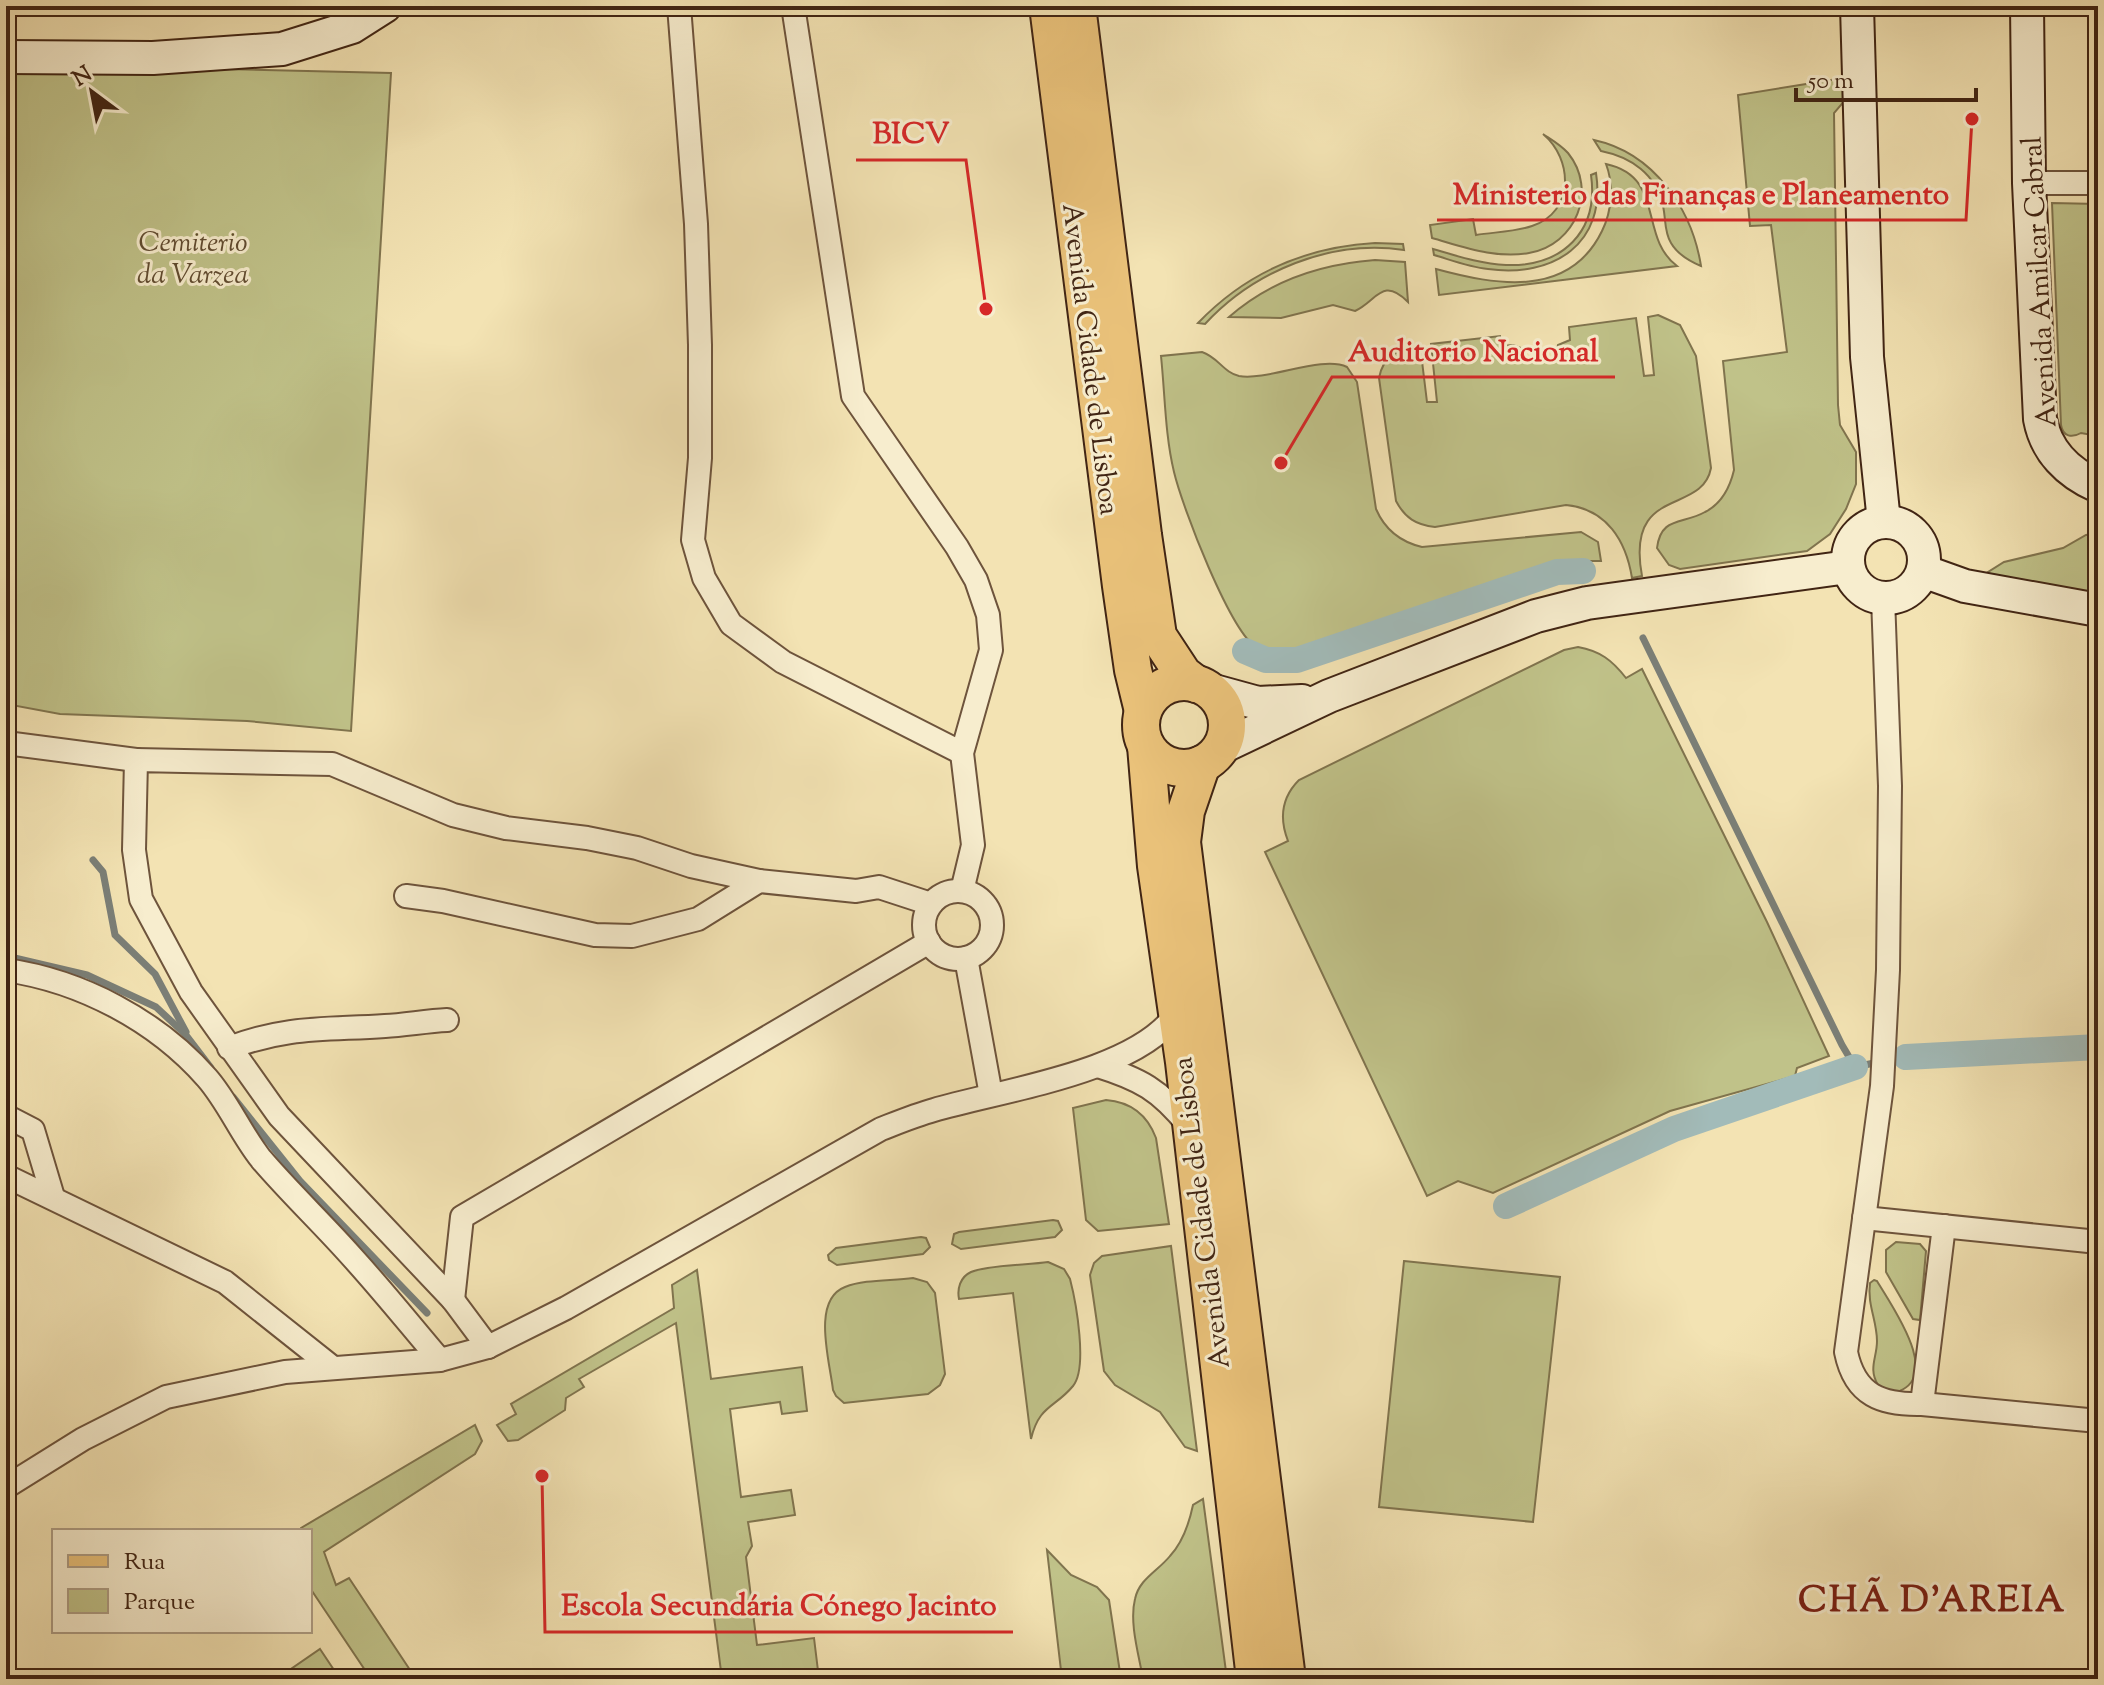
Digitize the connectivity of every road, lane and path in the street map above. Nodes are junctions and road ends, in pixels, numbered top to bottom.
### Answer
1 (385, 6) edge
2 (679, 6) edge
3 (793, 6) edge
4 (1048, 6) edge
5 (1077, 6) edge
6 (1857, 6) edge
7 (2027, 6) edge
8 (6, 57) edge
9 (2029, 183) junction
10 (2098, 183) edge
11 (2098, 486) edge
12 (1884, 522) junction
13 (1848, 567) junction
14 (1923, 571) junction
15 (1883, 598) junction
16 (2098, 610) edge
17 (1202, 687) junction
18 (1329, 696) junction
19 (1143, 711) junction
20 (6, 743) edge
21 (1146, 746) junction
22 (962, 753) junction
23 (1211, 756) junction
24 (136, 760) junction
25 (759, 881) junction
26 (962, 891) junction
27 (406, 896) dead end
28 (931, 904) junction
29 (929, 942) junction
30 (966, 958) junction
31 (6, 970) edge
32 (1176, 1014) junction
33 (447, 1020) dead end
34 (229, 1048) junction
35 (1098, 1066) junction
36 (991, 1095) junction
37 (6, 1116) edge
38 (1190, 1127) junction
39 (6, 1176) edge
40 (53, 1197) junction
41 (1864, 1218) junction
42 (1944, 1226) junction
43 (2098, 1242) edge
44 (453, 1300) junction
45 (488, 1347) junction
46 (440, 1360) junction
47 (332, 1367) junction
48 (1922, 1404) junction
49 (2098, 1421) edge
50 (6, 1487) edge
51 (1255, 1679) edge
52 (1287, 1679) edge

1 - 8 street
2 - 22 street
3 - 22 street
4 - 19 main road, Avenida Cidade de Lisboa
5 - 17 main road, Avenida Cidade de Lisboa
6 - 12 street
7 - 9 street, Avenida Amilcar Cabral
9 - 10 street
9 - 11 street, Avenida Amilcar Cabral
12 - 13 street
12 - 14 street
13 - 15 street
13 - 18 street
14 - 15 street
14 - 16 street
15 - 41 street
17 - 18 street
17 - 19 main road
17 - 23 main road
18 - 23 street
19 - 21 main road
20 - 24 street
21 - 23 main road
21 - 32 main road, Avenida Cidade de Lisboa
22 - 26 street
23 - 52 main road, Avenida Cidade de Lisboa
24 - 25 street
24 - 34 street
25 - 27 street
25 - 28 street
26 - 28 street
26 - 30 street
28 - 29 street
29 - 30 street
29 - 44 street
30 - 36 street
31 - 46 street
32 - 35 street
32 - 38 main road, Avenida Cidade de Lisboa
33 - 34 street
34 - 44 street
35 - 36 street
35 - 38 street
36 - 45 street
37 - 40 street
38 - 51 main road, Avenida Cidade de Lisboa
39 - 40 street
40 - 47 street
41 - 42 street
41 - 48 street
42 - 43 street
42 - 48 street
44 - 45 street
45 - 46 street
46 - 47 street
47 - 50 street
48 - 49 street

